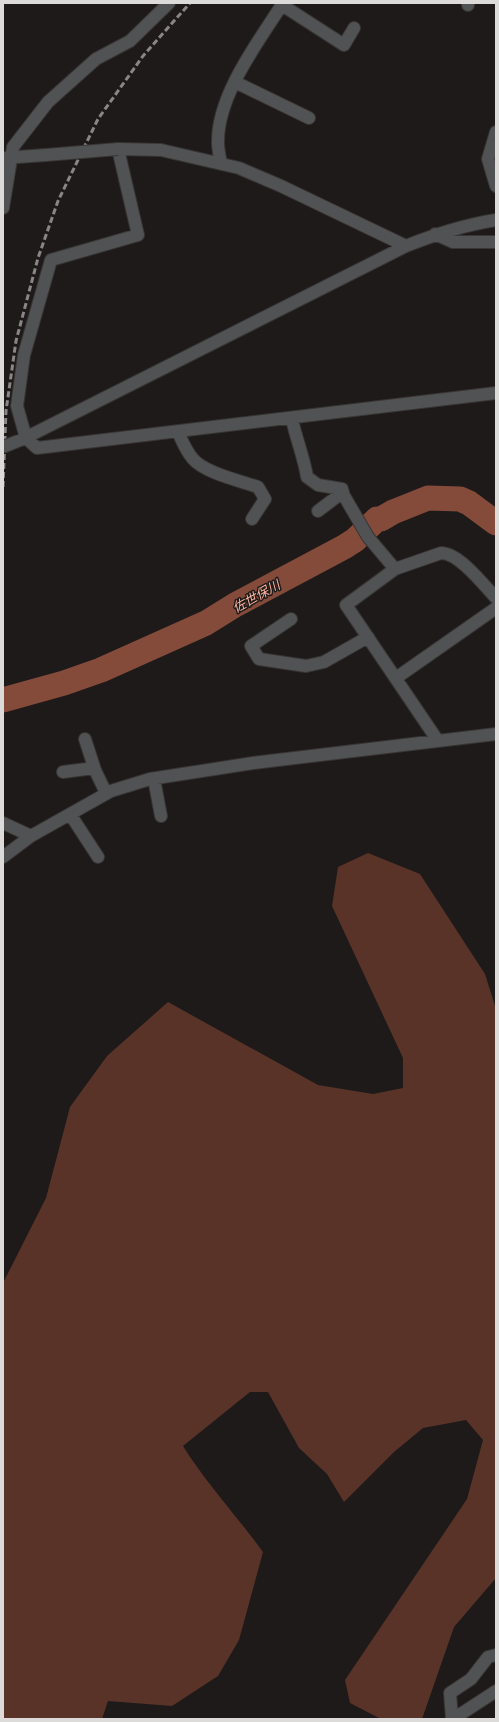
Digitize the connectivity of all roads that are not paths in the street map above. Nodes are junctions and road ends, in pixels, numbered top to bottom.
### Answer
1 (169, 3) edge
2 (283, 4) edge
3 (354, 28) dead end
4 (235, 82) junction
5 (309, 118) dead end
6 (496, 132) edge
7 (118, 149) junction
8 (8, 157) edge
9 (221, 164) junction
10 (496, 186) edge
11 (3, 208) edge
12 (496, 220) edge
13 (435, 234) junction
14 (496, 242) edge
15 (406, 246) junction
16 (496, 393) edge
17 (292, 419) junction
18 (178, 432) junction
19 (22, 439) junction
20 (3, 447) edge
21 (343, 493) junction
22 (318, 510) dead end
23 (252, 519) dead end
24 (395, 569) junction
25 (496, 598) edge
26 (496, 608) edge
27 (290, 619) dead end
28 (368, 638) junction
29 (396, 678) junction
30 (496, 734) edge
31 (85, 739) dead end
32 (438, 741) junction
33 (94, 768) junction
34 (63, 772) dead end
35 (154, 779) junction
36 (106, 793) junction
37 (70, 814) junction
38 (161, 816) dead end
39 (3, 823) edge
40 (31, 836) junction
41 (98, 851) dead end
42 (3, 857) edge
43 (496, 1655) edge
44 (496, 1691) edge
45 (452, 1719) edge

1 - 8 street
2 - 3 street
2 - 4 street
4 - 5 street
4 - 9 street
6 - 10 street
7 - 8 street, bridge
7 - 9 street
7 - 19 street
8 - 11 street
9 - 15 street
12 - 13 street
13 - 14 street
13 - 15 street
15 - 19 street
16 - 17 street
17 - 18 street
17 - 21 street
18 - 19 street
18 - 23 street
19 - 20 street, bridge
21 - 22 street
21 - 24 street
24 - 25 street
24 - 28 street
26 - 29 street
27 - 28 street
28 - 29 street
29 - 32 street
30 - 32 street
31 - 33 street
32 - 35 street
33 - 34 street
33 - 36 street
35 - 36 street
35 - 38 street
36 - 37 street
37 - 40 street
37 - 41 street
39 - 40 street
40 - 42 street
43 - 45 street
44 - 45 street

